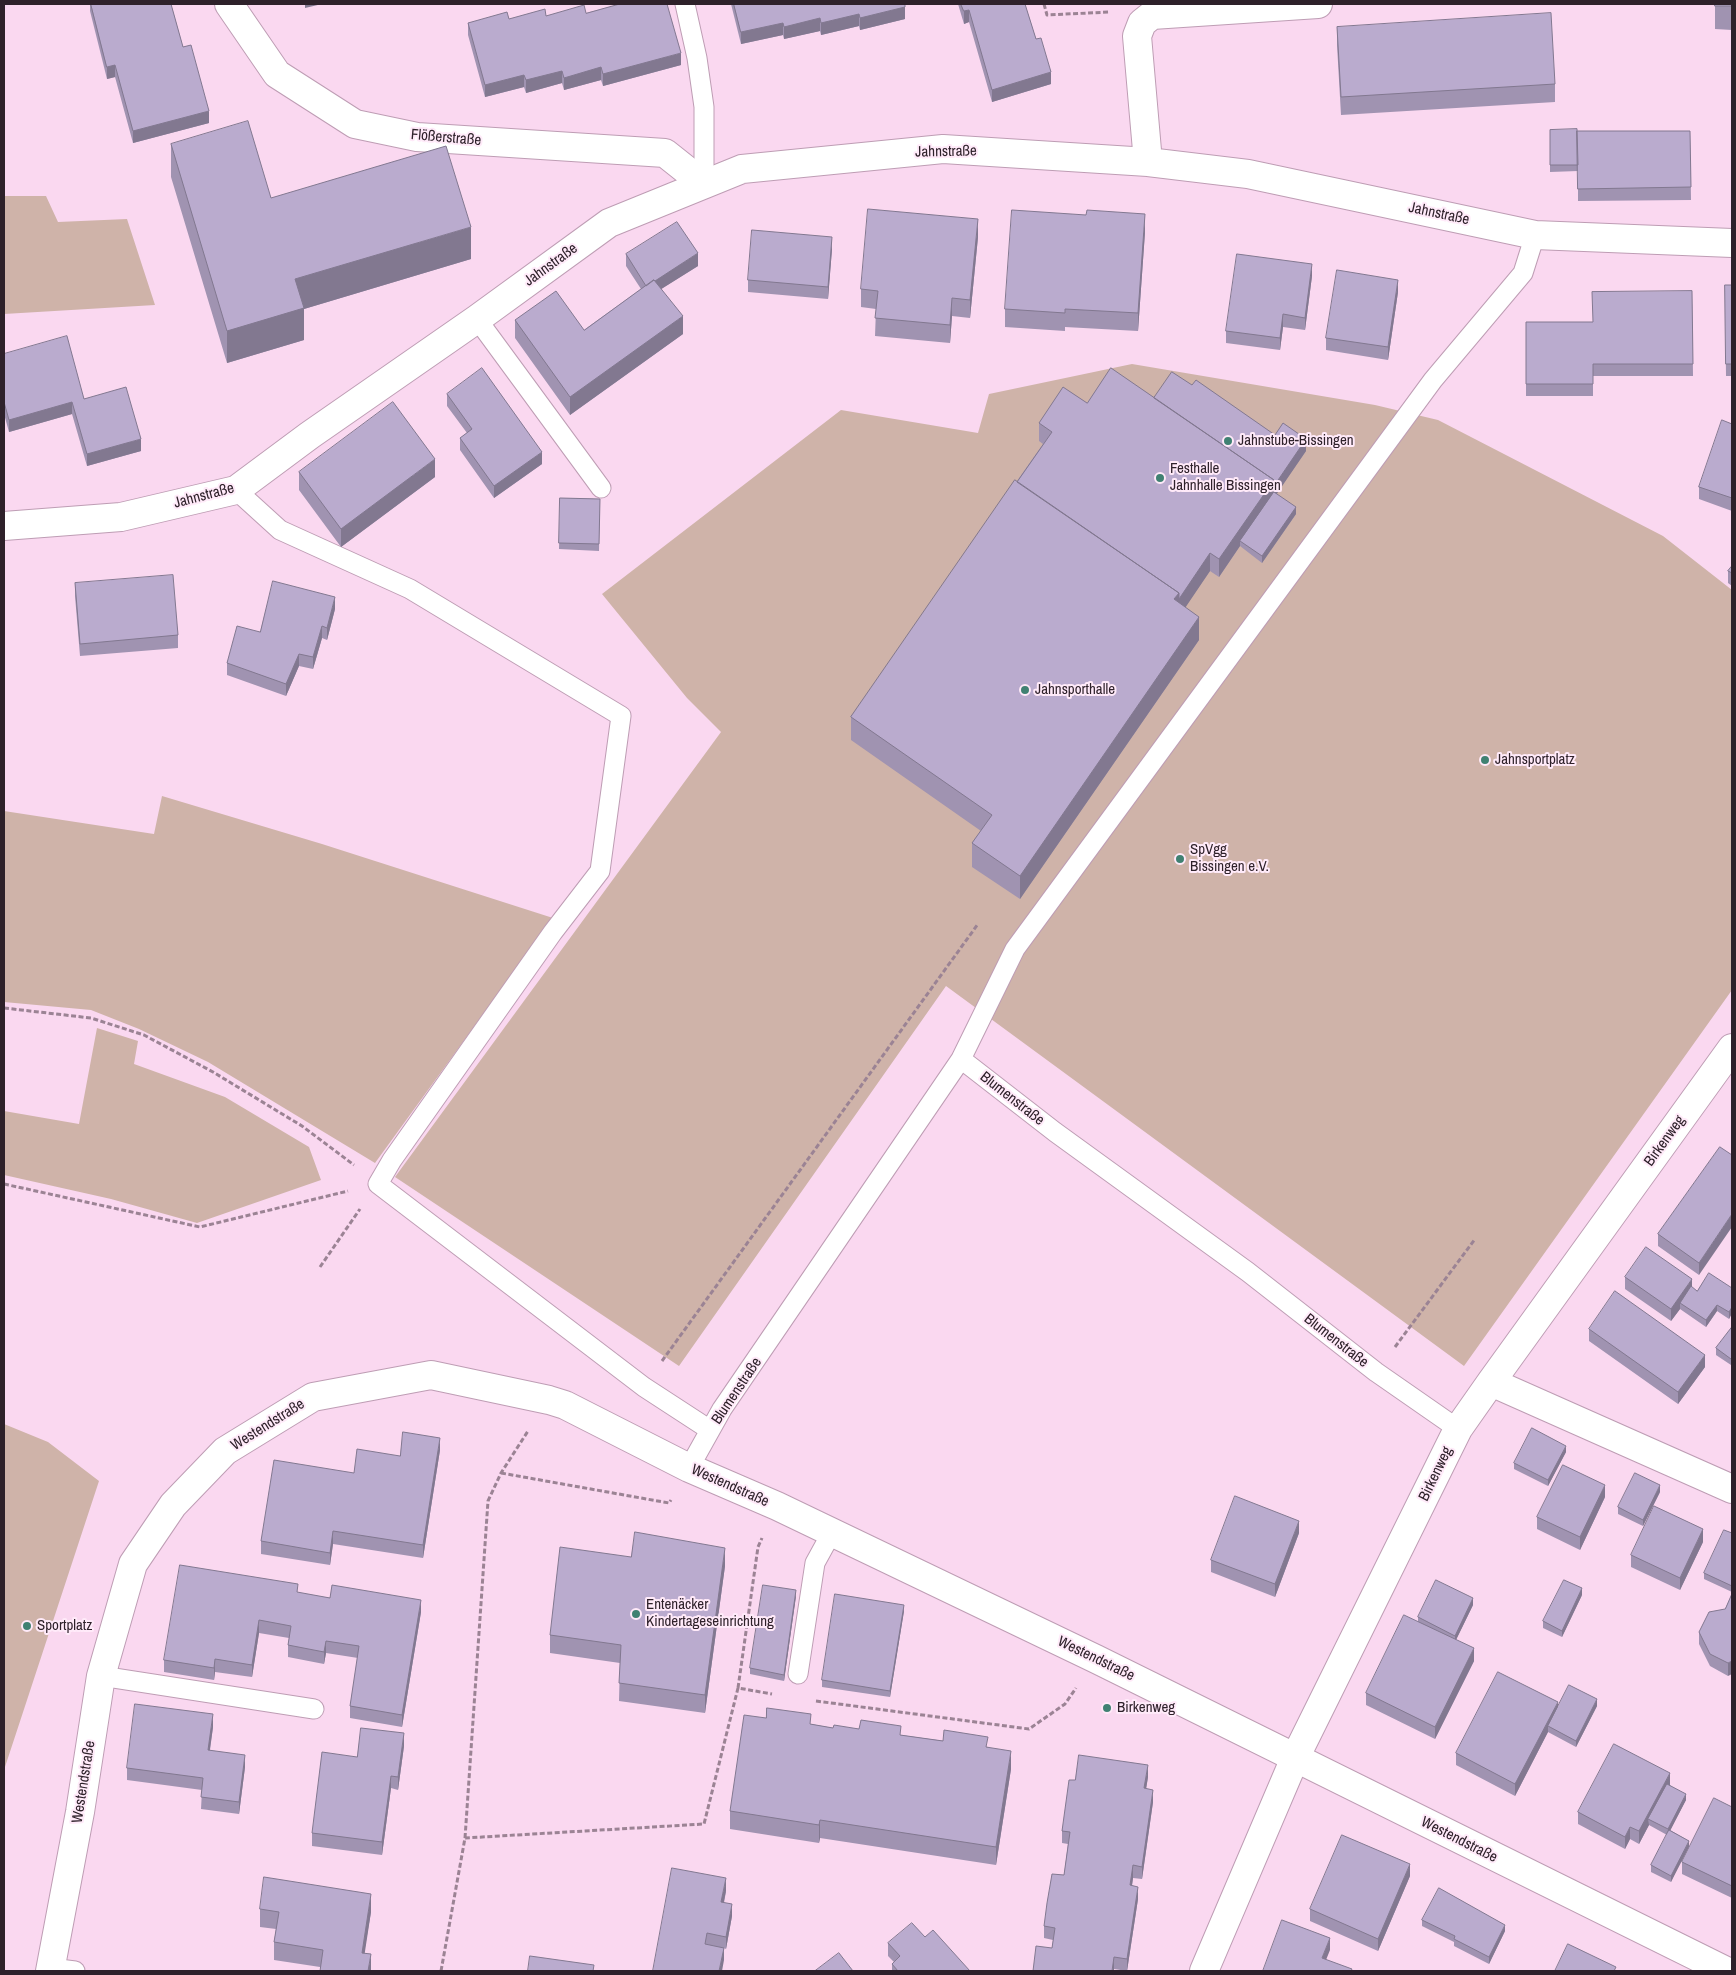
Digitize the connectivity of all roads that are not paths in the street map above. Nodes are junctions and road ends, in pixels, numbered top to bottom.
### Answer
1 (229, 4) edge
2 (685, 4) edge
3 (1318, 4) edge
4 (1148, 162) junction
5 (704, 184) junction
6 (1535, 235) junction
7 (1732, 242) edge
8 (477, 319) junction
9 (601, 488) dead end
10 (236, 490) junction
11 (4, 526) edge
12 (1732, 1048) edge
13 (961, 1059) junction
14 (1491, 1382) junction
15 (1458, 1429) junction
16 (710, 1430) junction
17 (689, 1468) junction
18 (1732, 1489) edge
19 (832, 1532) junction
20 (798, 1674) dead end
21 (101, 1676) junction
22 (314, 1709) dead end
23 (1295, 1758) junction
24 (1695, 1965) edge
25 (59, 1970) edge
26 (1204, 1971) edge
27 (1726, 1971) edge

1 - 5 street, Flößerstraße
2 - 5 lane
3 - 4 street
4 - 5 street, Jahnstraße
4 - 6 street, Jahnstraße
5 - 8 street, Jahnstraße
6 - 7 street, Jahnstraße
6 - 13 lane
8 - 9 lane
8 - 10 street, Jahnstraße
10 - 11 street, Jahnstraße
10 - 16 lane
12 - 14 street, Birkenweg
13 - 15 lane, Blumenstraße
13 - 16 lane, Blumenstraße
14 - 15 street, Birkenweg
14 - 18 street
15 - 23 street, Birkenweg
16 - 17 lane, Blumenstraße
17 - 19 street, Westendstraße
17 - 21 street, Westendstraße
19 - 20 lane
19 - 23 street, Westendstraße
21 - 22 lane
21 - 25 street, Westendstraße
23 - 24 street, Westendstraße
23 - 26 street, Birkenweg
24 - 27 street, Westendstraße

